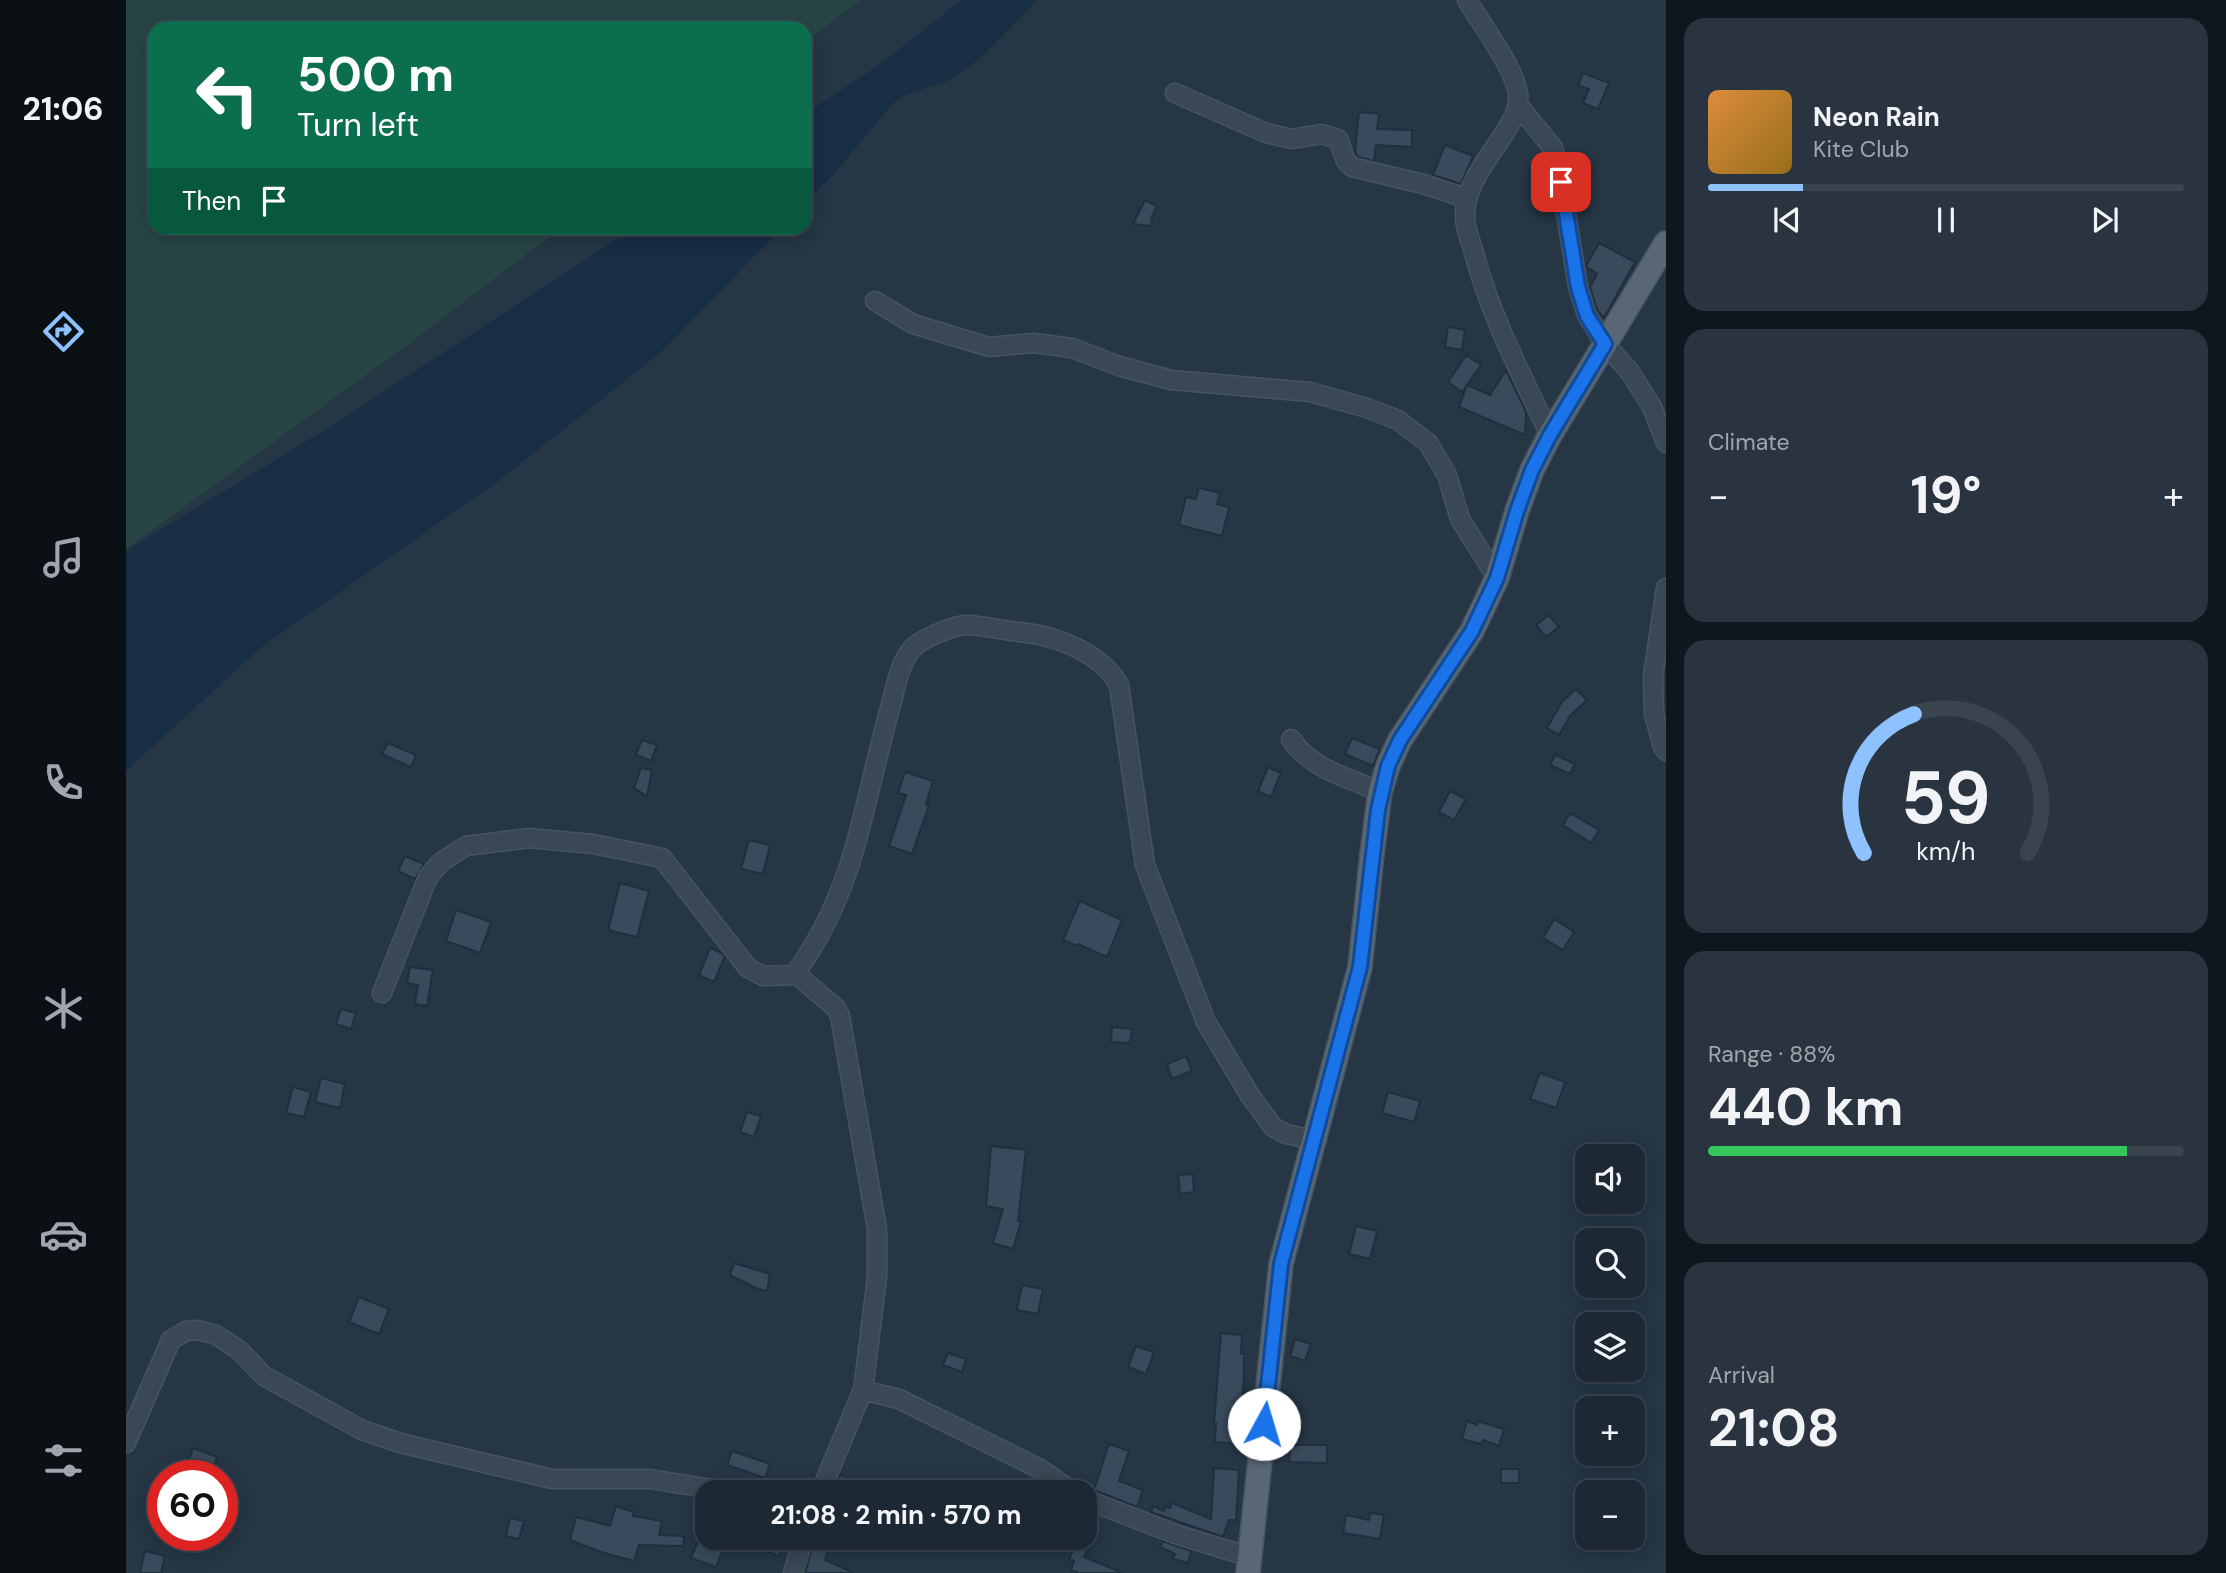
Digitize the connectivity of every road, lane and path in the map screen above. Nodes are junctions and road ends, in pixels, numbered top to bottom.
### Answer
1 (1466, 0) edge
2 (1175, 93) dead end
3 (1518, 105) junction
4 (1466, 198) junction
5 (1666, 243) edge
6 (875, 301) dead end
7 (1605, 344) junction
8 (1550, 435) junction
9 (1666, 443) edge
10 (1497, 578) junction
11 (1666, 588) edge
12 (1291, 739) dead end
13 (1666, 751) edge
14 (1380, 792) junction
15 (795, 974) junction
16 (382, 993) dead end
17 (1314, 1140) junction
18 (863, 1391) junction
19 (126, 1443) edge
20 (825, 1480) edge
21 (1056, 1480) edge
22 (695, 1486) edge
23 (1097, 1504) edge
24 (800, 1550) edge
25 (1249, 1565) edge
26 (793, 1573) edge

1 - 3 street
2 - 4 street
3 - 4 street
3 - 7 street
4 - 8 street
5 - 7 main road
6 - 10 street
7 - 8 main road
7 - 9 street
8 - 10 main road
10 - 14 main road
11 - 13 street
12 - 14 street
14 - 17 main road
15 - 16 street
15 - 17 street
15 - 18 street
17 - 25 main road
18 - 20 street
18 - 21 street
19 - 22 street
23 - 25 street
24 - 26 street

